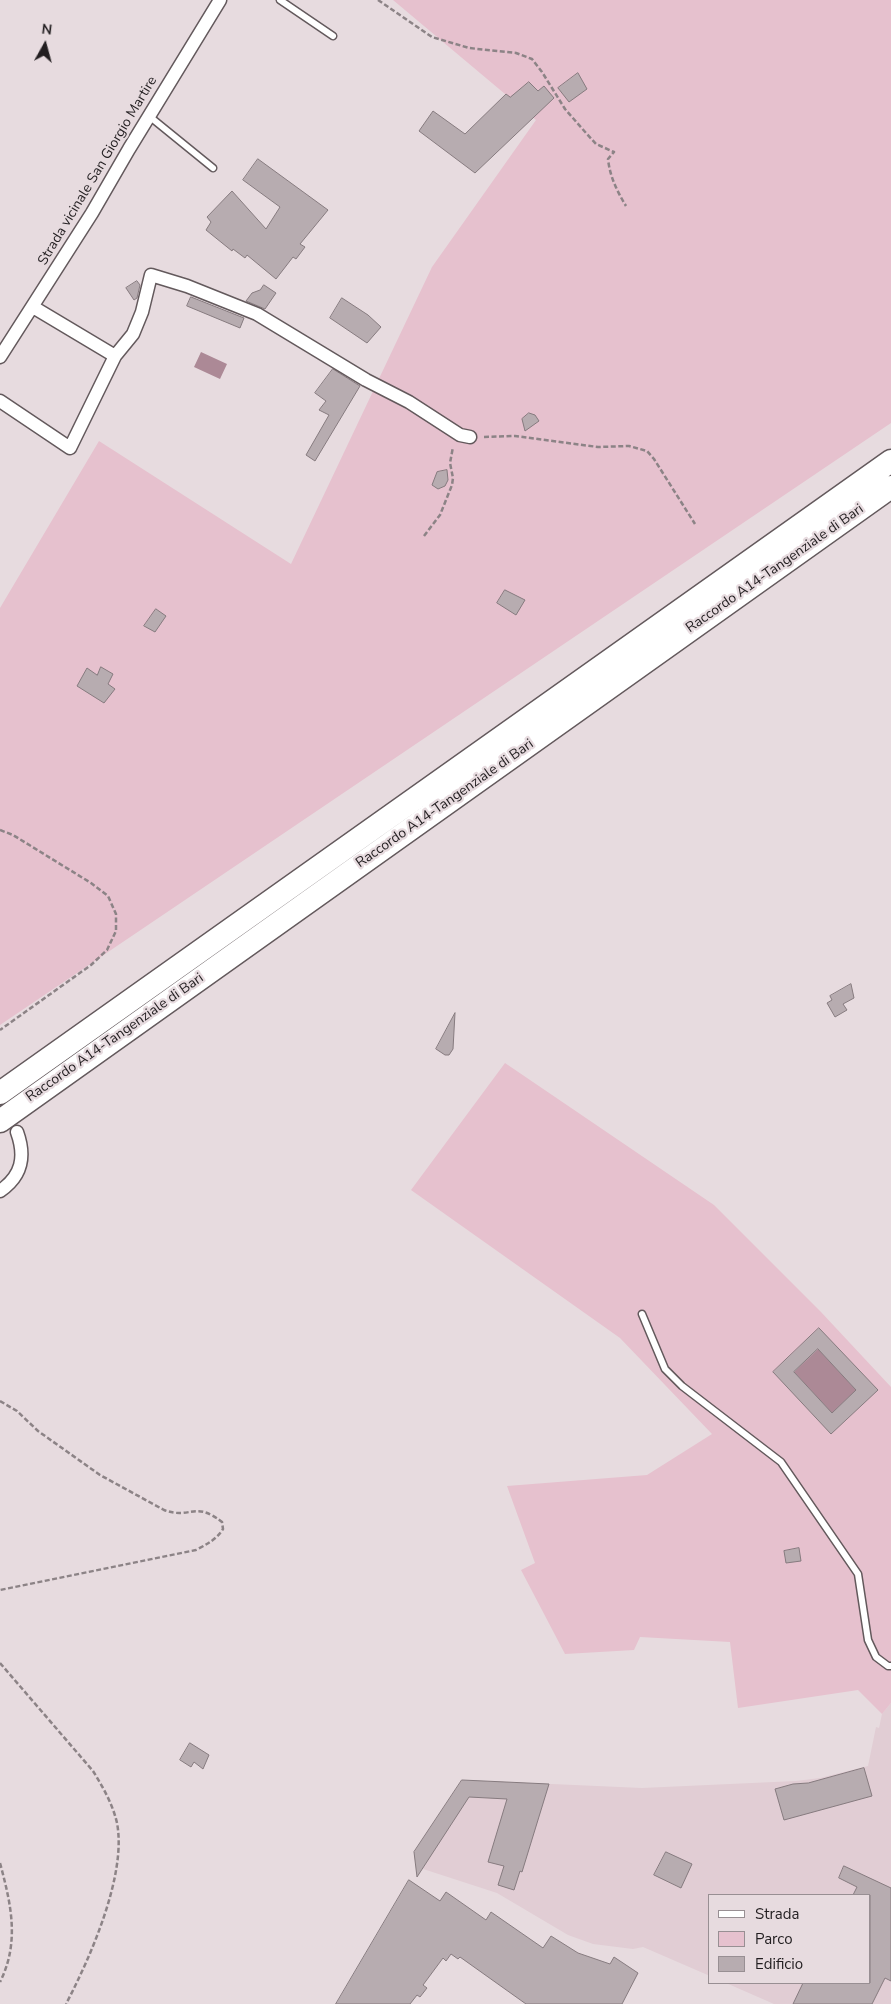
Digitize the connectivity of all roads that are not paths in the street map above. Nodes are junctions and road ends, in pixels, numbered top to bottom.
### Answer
1 (220, 0) edge
2 (280, 0) edge
3 (333, 36) dead end
4 (149, 116) junction
5 (213, 168) dead end
6 (33, 307) junction
7 (115, 356) junction
8 (0, 357) edge
9 (0, 401) edge
10 (465, 436) road end
11 (891, 461) edge
12 (891, 487) edge
13 (0, 1093) edge
14 (8, 1126) edge
15 (0, 1191) edge
16 (642, 1314) dead end
17 (891, 1666) edge

1 - 4 street, Strada vicinale San Giorgio Martire
2 - 3 lane
4 - 5 lane
4 - 6 street, Strada vicinale San Giorgio Martire
6 - 7 street
6 - 8 street, Strada vicinale San Giorgio Martire
7 - 9 street
7 - 10 street
11 - 13 highway, Raccordo A14-Tangenziale di Bari
12 - 14 highway, Raccordo A14-Tangenziale di Bari
14 - 15 street
16 - 17 lane

